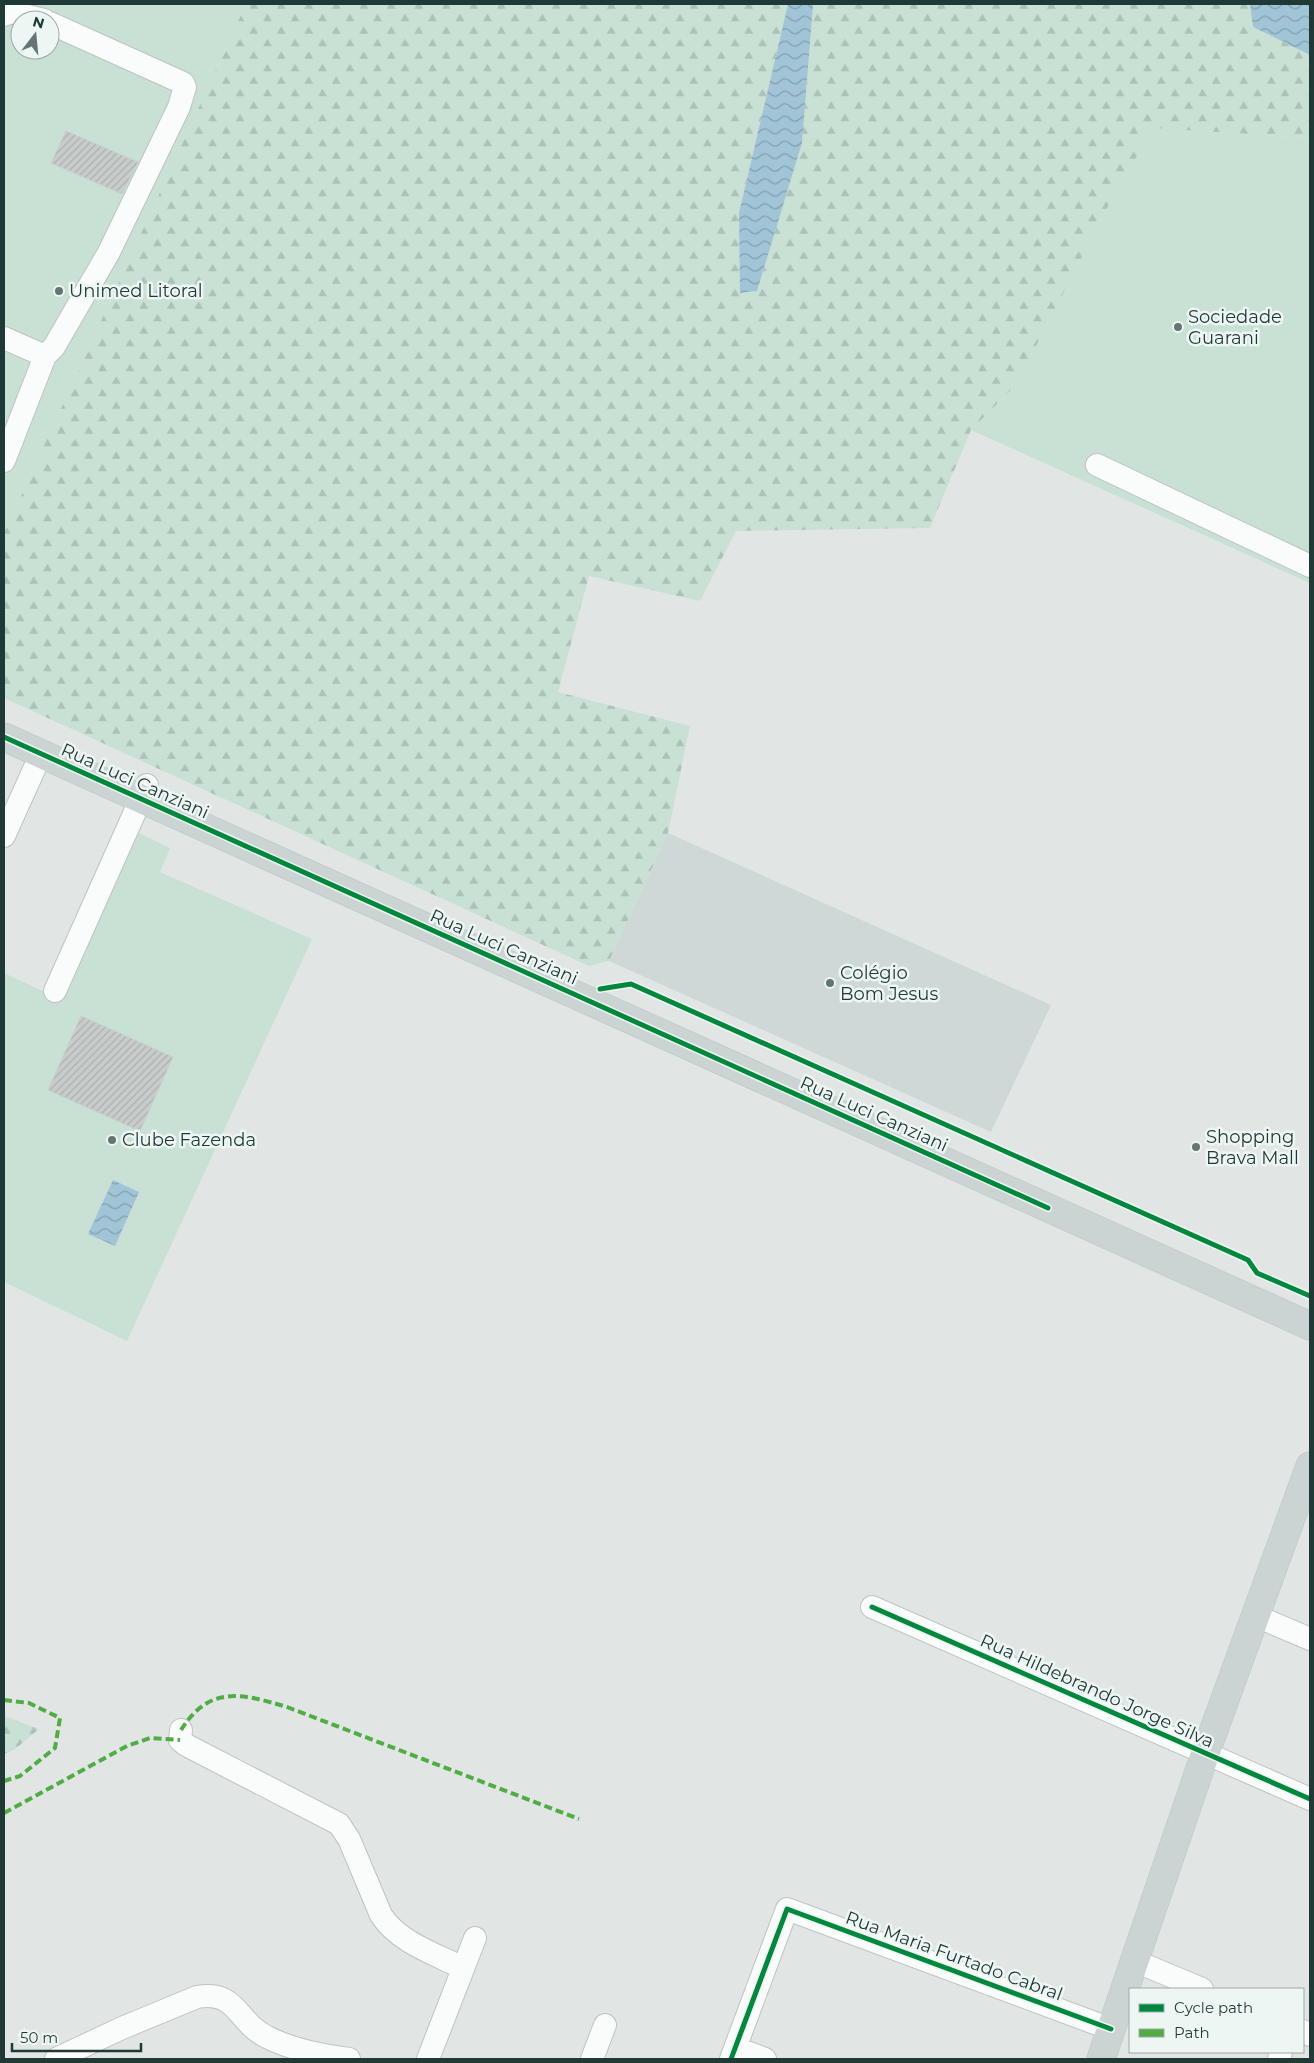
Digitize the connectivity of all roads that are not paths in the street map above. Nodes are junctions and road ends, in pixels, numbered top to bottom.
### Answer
1 (60, 28) edge
2 (4, 338) edge
3 (45, 356) junction
4 (4, 461) edge
5 (1096, 465) dead end
6 (1310, 566) edge
7 (4, 720) edge
8 (4, 737) edge
9 (41, 754) junction
10 (144, 792) junction
11 (4, 836) edge
12 (55, 991) dead end
13 (1310, 1308) edge
14 (1310, 1326) edge
15 (1310, 1466) edge
16 (872, 1607) dead end
17 (1256, 1616) junction
18 (1310, 1639) edge
19 (181, 1730) dead end
20 (1205, 1754) junction
21 (1310, 1799) edge
22 (475, 1938) dead end
23 (1135, 1961) junction
24 (463, 1968) junction
25 (1200, 1988) edge
26 (605, 2025) dead end
27 (1111, 2028) junction
28 (733, 2054) edge
29 (56, 2059) edge
30 (350, 2059) edge
31 (428, 2059) edge
32 (592, 2059) edge
33 (764, 2059) edge
34 (1101, 2059) edge

1 - 3 street
2 - 3 street
3 - 4 street
5 - 6 street
7 - 10 main road, Rua Luci Canziani
8 - 9 main road, Rua Luci Canziani
9 - 10 main road, Rua Luci Canziani
9 - 11 street
10 - 12 street
10 - 13 main road, Rua Luci Canziani
10 - 14 main road, Rua Luci Canziani
15 - 17 main road
16 - 20 street, Rua Hildebrando Jorge Silva
17 - 18 street
17 - 20 main road
19 - 24 street
20 - 21 street, Rua Hildebrando Jorge Silva
20 - 23 main road
22 - 24 street
23 - 25 street
23 - 27 main road
24 - 31 street
26 - 32 street
27 - 28 street, Rua Maria Furtado Cabral
27 - 34 main road
28 - 33 street
29 - 30 street

